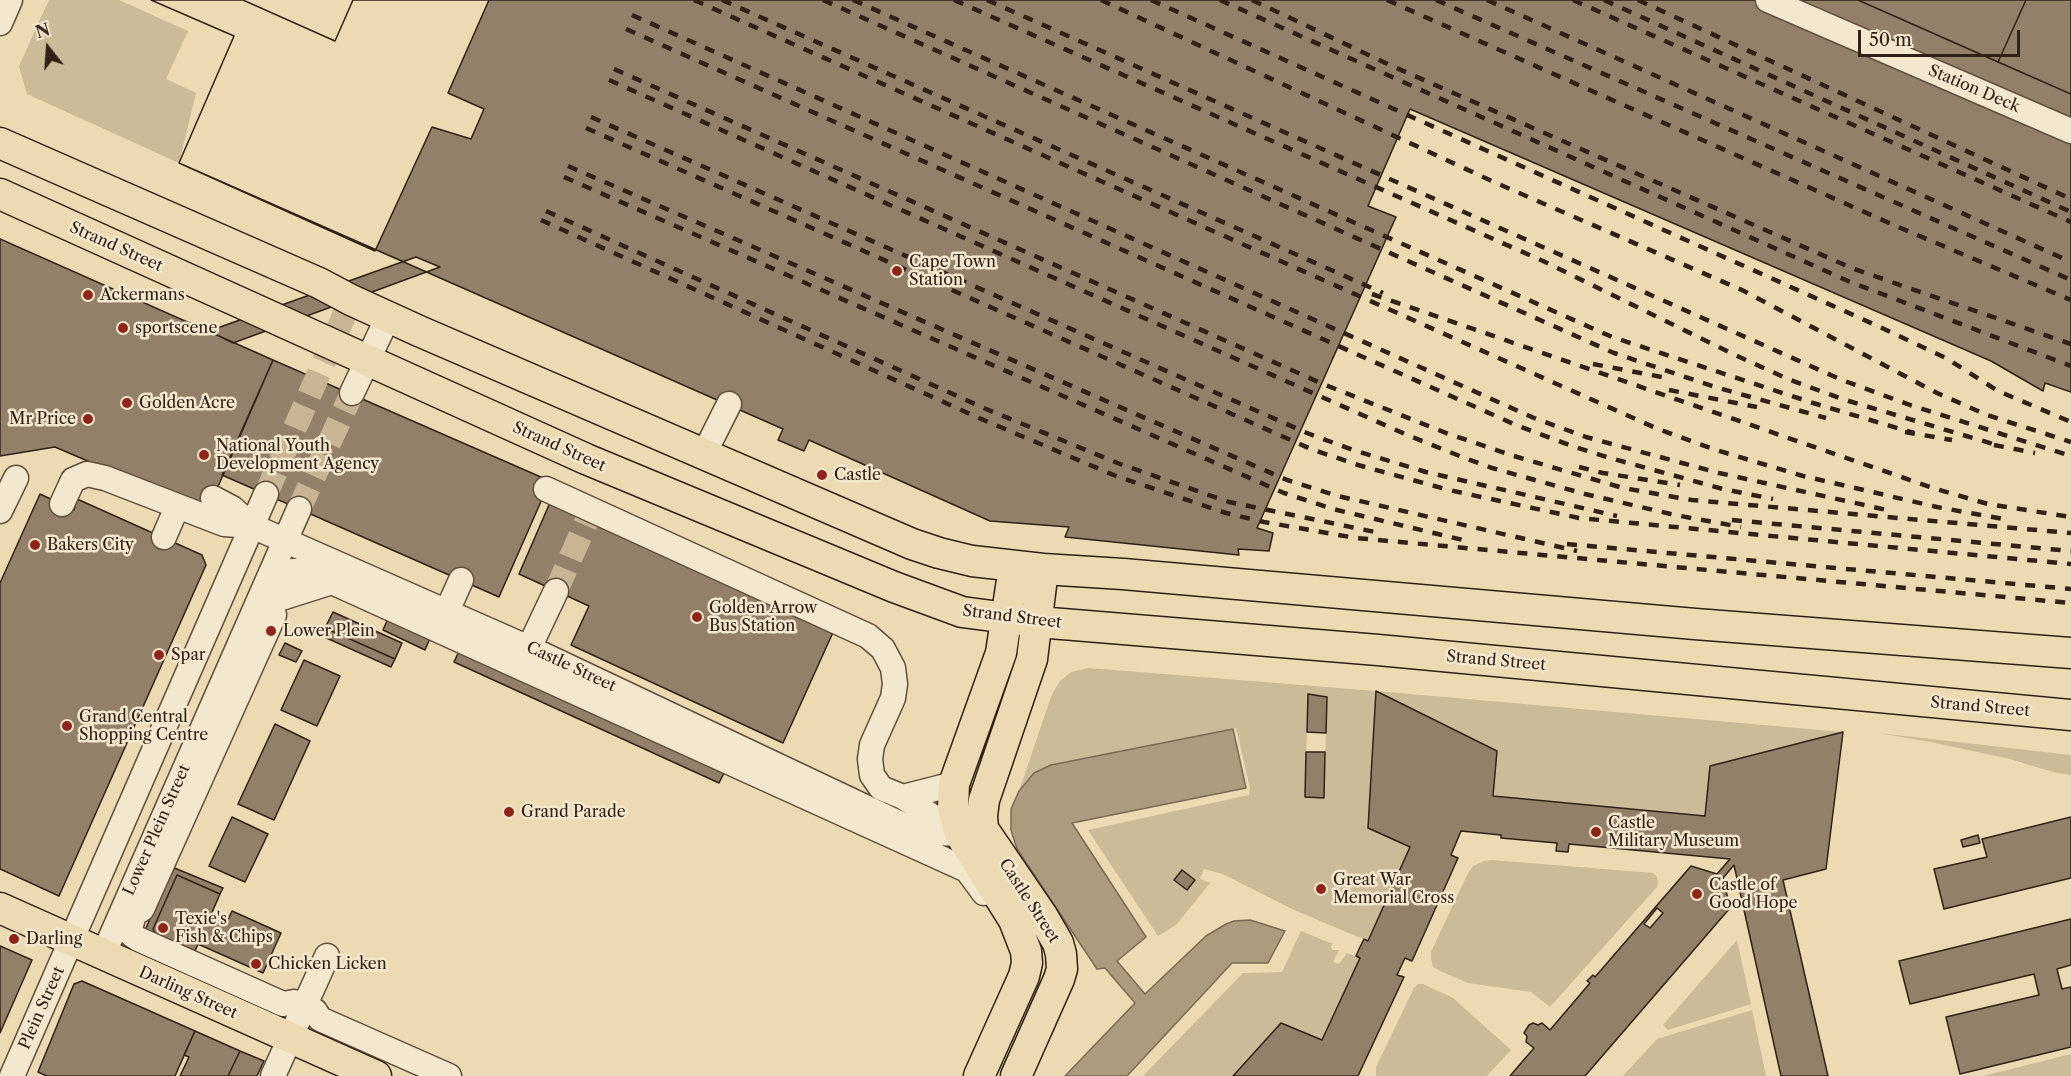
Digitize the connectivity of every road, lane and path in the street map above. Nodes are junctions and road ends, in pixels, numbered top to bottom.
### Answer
1 (10, 0) edge
2 (1768, 0) edge
3 (0, 23) edge
4 (2071, 131) edge
5 (0, 143) edge
6 (0, 194) edge
7 (388, 317) junction
8 (367, 360) junction
9 (352, 393) tunnel mouth
10 (729, 404) dead end
11 (704, 454) junction
12 (16, 478) dead end
13 (546, 489) dead end
14 (266, 494) tunnel mouth
15 (213, 498) dead end
16 (62, 504) dead end
17 (177, 507) junction
18 (299, 509) tunnel mouth
19 (0, 512) edge
20 (252, 526) junction
21 (164, 537) dead end
22 (286, 541) junction
23 (1029, 568) junction
24 (461, 580) dead end
25 (556, 591) tunnel mouth
26 (447, 611) junction
27 (1007, 619) junction
28 (1038, 622) junction
29 (529, 648) junction
30 (2071, 653) edge
31 (2071, 715) edge
32 (954, 784) junction
33 (903, 797) junction
34 (972, 832) junction
35 (0, 908) edge
36 (71, 940) junction
37 (103, 955) junction
38 (327, 956) dead end
39 (304, 1007) junction
40 (290, 1038) junction
41 (12, 1076) edge
42 (273, 1076) edge
43 (376, 1076) edge
44 (449, 1076) edge
45 (965, 1076) edge
46 (979, 1076) edge
47 (1016, 1076) edge

1 - 3 street
2 - 4 street, Station Deck
5 - 7 main road
6 - 8 main road, Strand Street
7 - 8 street
7 - 11 main road
8 - 9 street
8 - 27 main road, Strand Street
10 - 11 street
11 - 23 main road
12 - 19 street
13 - 33 street
14 - 20 street, Lower Plein Street
15 - 20 street
16 - 17 street, Castle Street
17 - 20 street, Castle Street
17 - 21 street
18 - 22 street, Lower Plein Street
20 - 22 street, Castle Street
20 - 36 street, Lower Plein Street
22 - 26 street, Castle Street
22 - 37 street, Lower Plein Street
23 - 27 main road, Castle Street
23 - 28 main road
23 - 30 main road
24 - 26 street
25 - 29 street
26 - 29 street, Castle Street
27 - 28 main road, Strand Street
27 - 32 main road, Castle Street
28 - 31 main road, Strand Street
28 - 34 main road
29 - 34 street, Castle Street
32 - 33 street
32 - 34 main road, Castle Street
33 - 34 street
34 - 46 main road, Castle Street
34 - 47 main road, Castle Street
35 - 36 main road, Darling Street
36 - 37 main road, Darling Street
36 - 41 street, Plein Street
37 - 40 main road, Darling Street
38 - 39 street
39 - 40 street
39 - 44 street
39 - 45 street
40 - 42 street
40 - 43 main road, Darling Street

